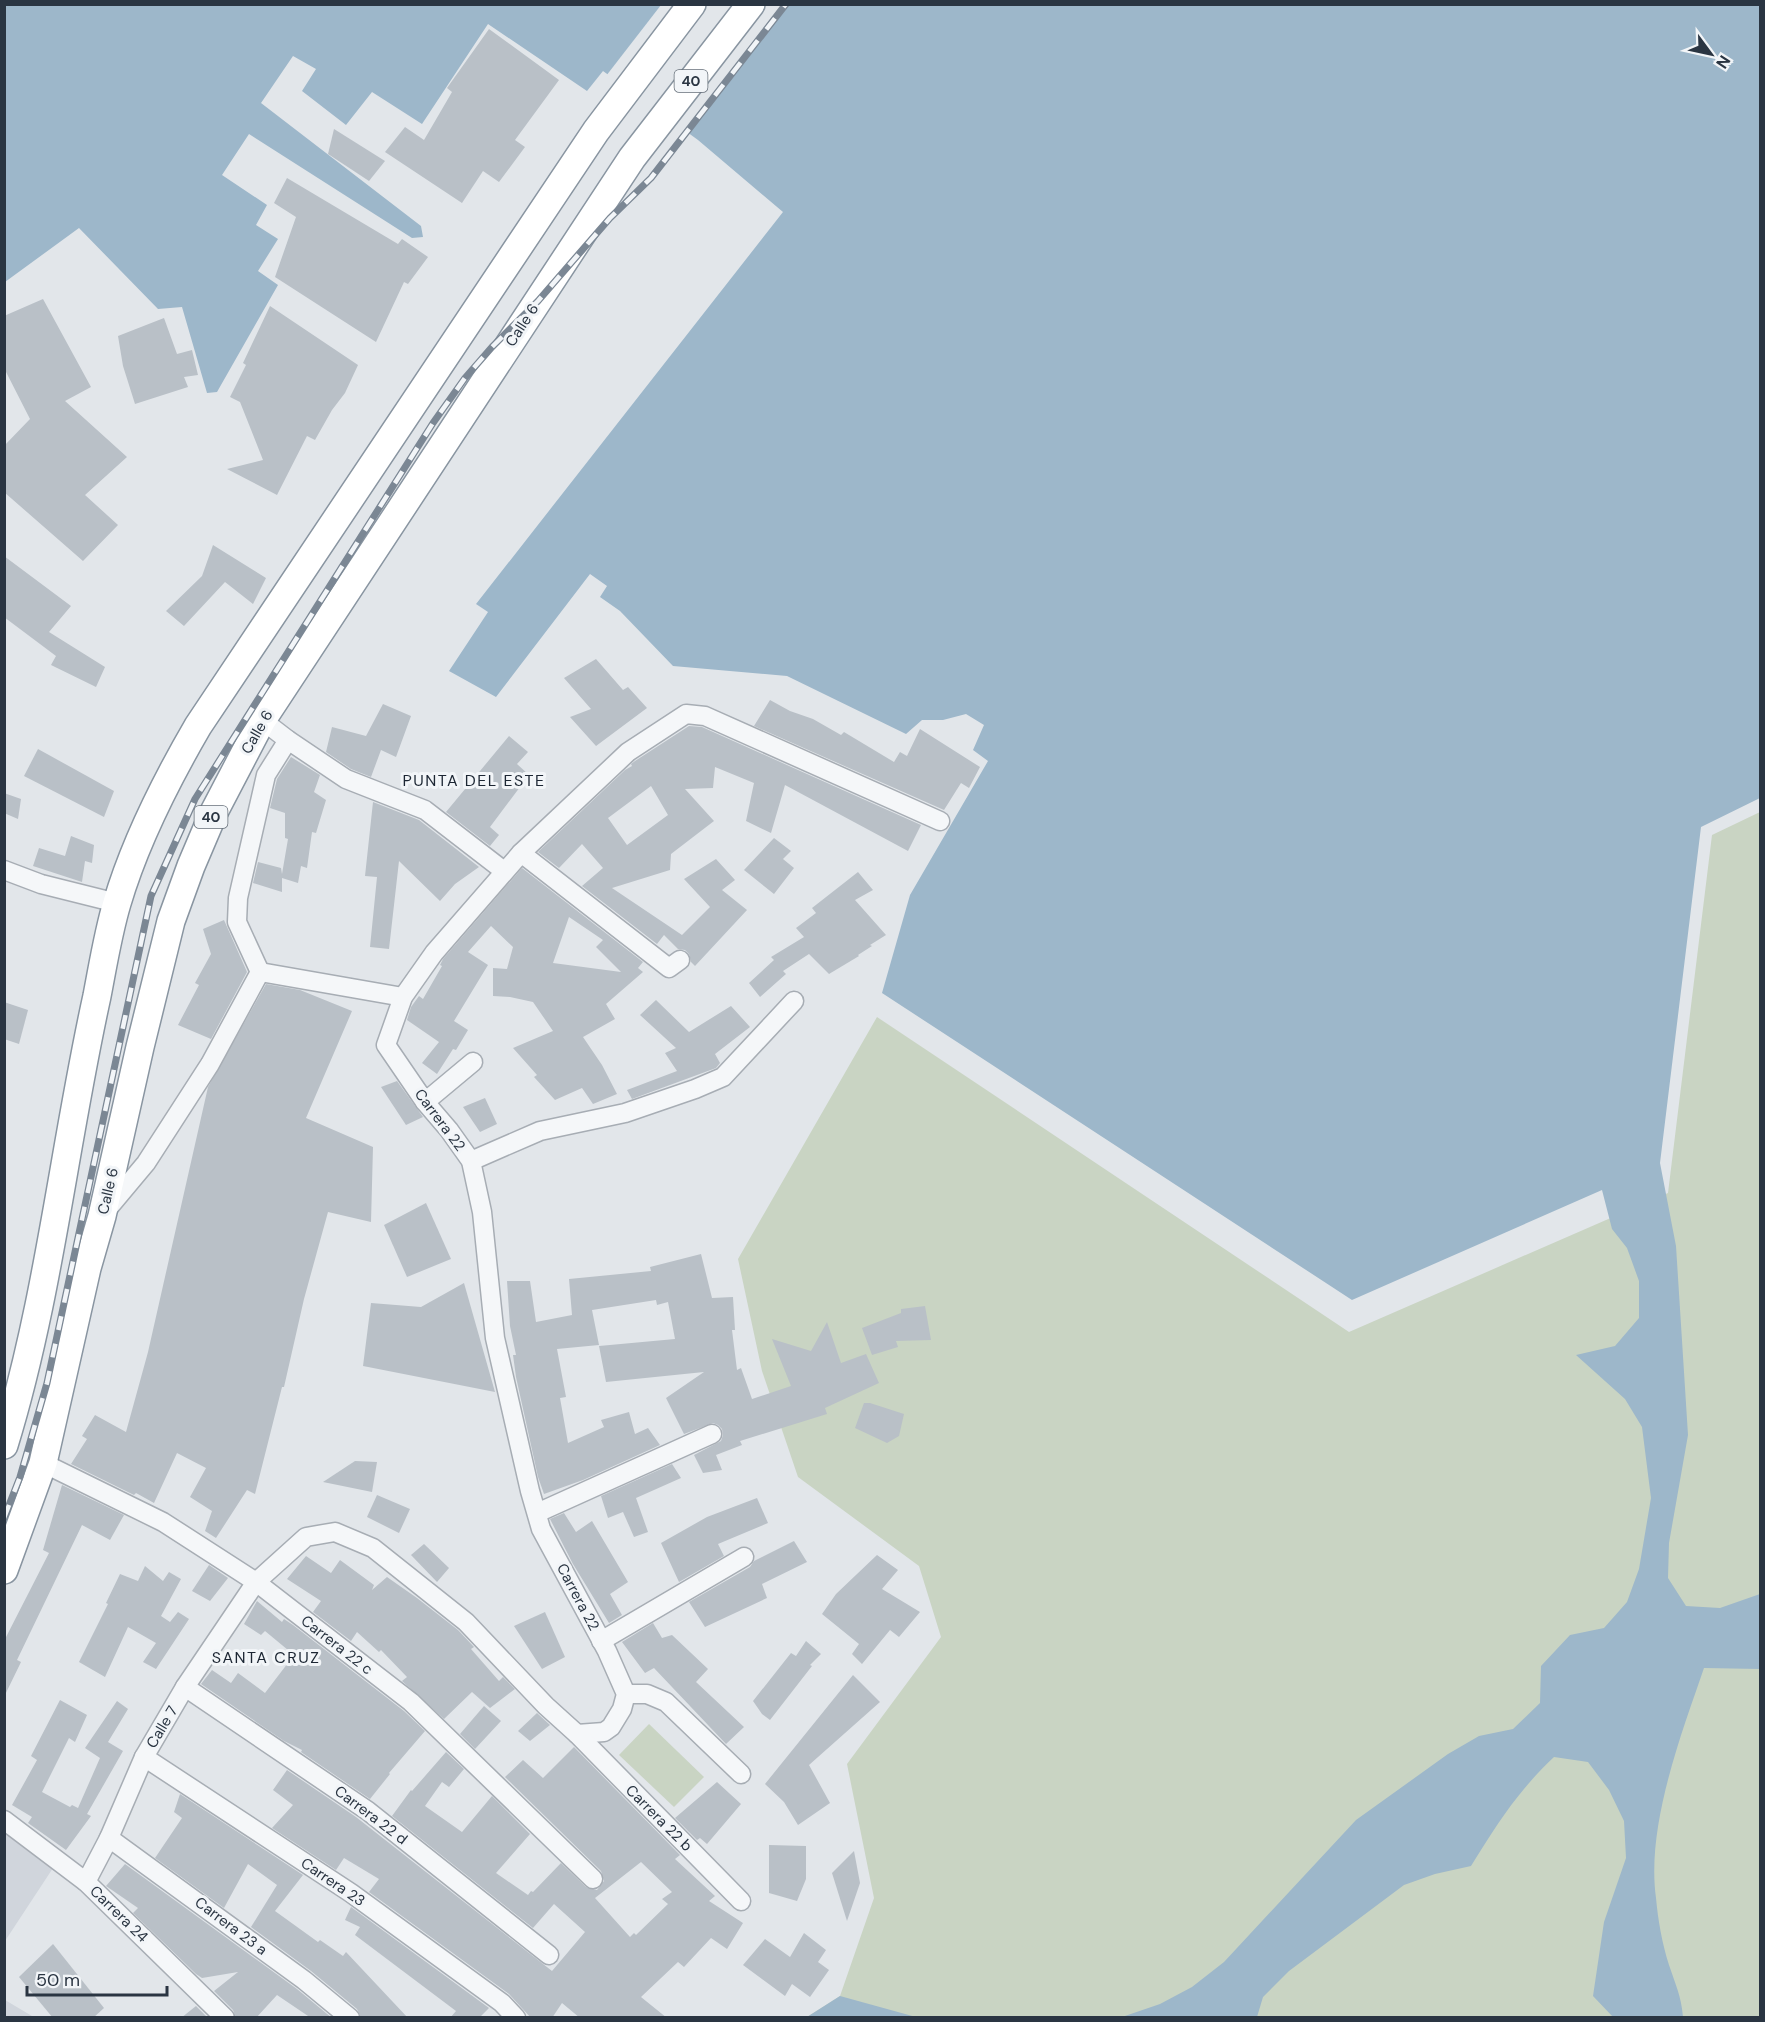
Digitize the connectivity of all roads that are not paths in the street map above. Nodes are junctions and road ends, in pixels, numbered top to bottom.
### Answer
1 (692, 4) edge
2 (751, 4) edge
3 (262, 720) junction
4 (288, 740) junction
5 (940, 821) dead end
6 (521, 853) junction
7 (4, 870) edge
8 (504, 871) junction
9 (117, 903) junction
10 (680, 960) dead end
11 (260, 972) junction
12 (403, 997) junction
13 (794, 1001) dead end
14 (473, 1062) dead end
15 (425, 1102) junction
16 (471, 1161) junction
17 (102, 1216) junction
18 (712, 1434) dead end
19 (4, 1445) edge
20 (43, 1463) junction
21 (537, 1513) junction
22 (744, 1557) dead end
23 (4, 1570) edge
24 (256, 1581) junction
25 (602, 1641) junction
26 (185, 1687) junction
27 (626, 1694) junction
28 (577, 1734) junction
29 (144, 1757) junction
30 (741, 1774) dead end
31 (4, 1820) edge
32 (109, 1838) junction
33 (593, 1880) dead end
34 (86, 1882) junction
35 (741, 1901) dead end
36 (549, 1955) dead end
37 (225, 2018) edge
38 (350, 2018) edge
39 (516, 2018) edge

1 - 9 highway
2 - 3 highway, Calle 6 / 40
3 - 4 street
3 - 17 highway, Calle 6 / 40
4 - 8 street
4 - 11 street
5 - 6 street
6 - 8 street
6 - 10 street
7 - 9 street
8 - 12 street
9 - 19 highway
11 - 12 street
11 - 17 street
12 - 15 street, Carrera 22
13 - 16 street
14 - 15 street
15 - 16 street, Carrera 22
16 - 21 street, Carrera 22
17 - 20 highway, Calle 6 / 40
18 - 21 street
20 - 23 highway, Calle 6 / 40
20 - 24 street, Carrera 22 c
21 - 25 street, Carrera 22
22 - 25 street
24 - 26 street, Calle 7
24 - 28 street
24 - 33 street, Carrera 22 c
25 - 27 street, Carrera 22
26 - 29 street, Calle 7
26 - 36 street, Carrera 22 d
27 - 28 street
27 - 30 street
28 - 35 street, Carrera 22 b
29 - 32 street, Calle 7
29 - 39 street, Carrera 23
31 - 34 street, Carrera 24
32 - 34 street, Calle 7
32 - 38 street, Carrera 23 a
34 - 37 street, Carrera 24

